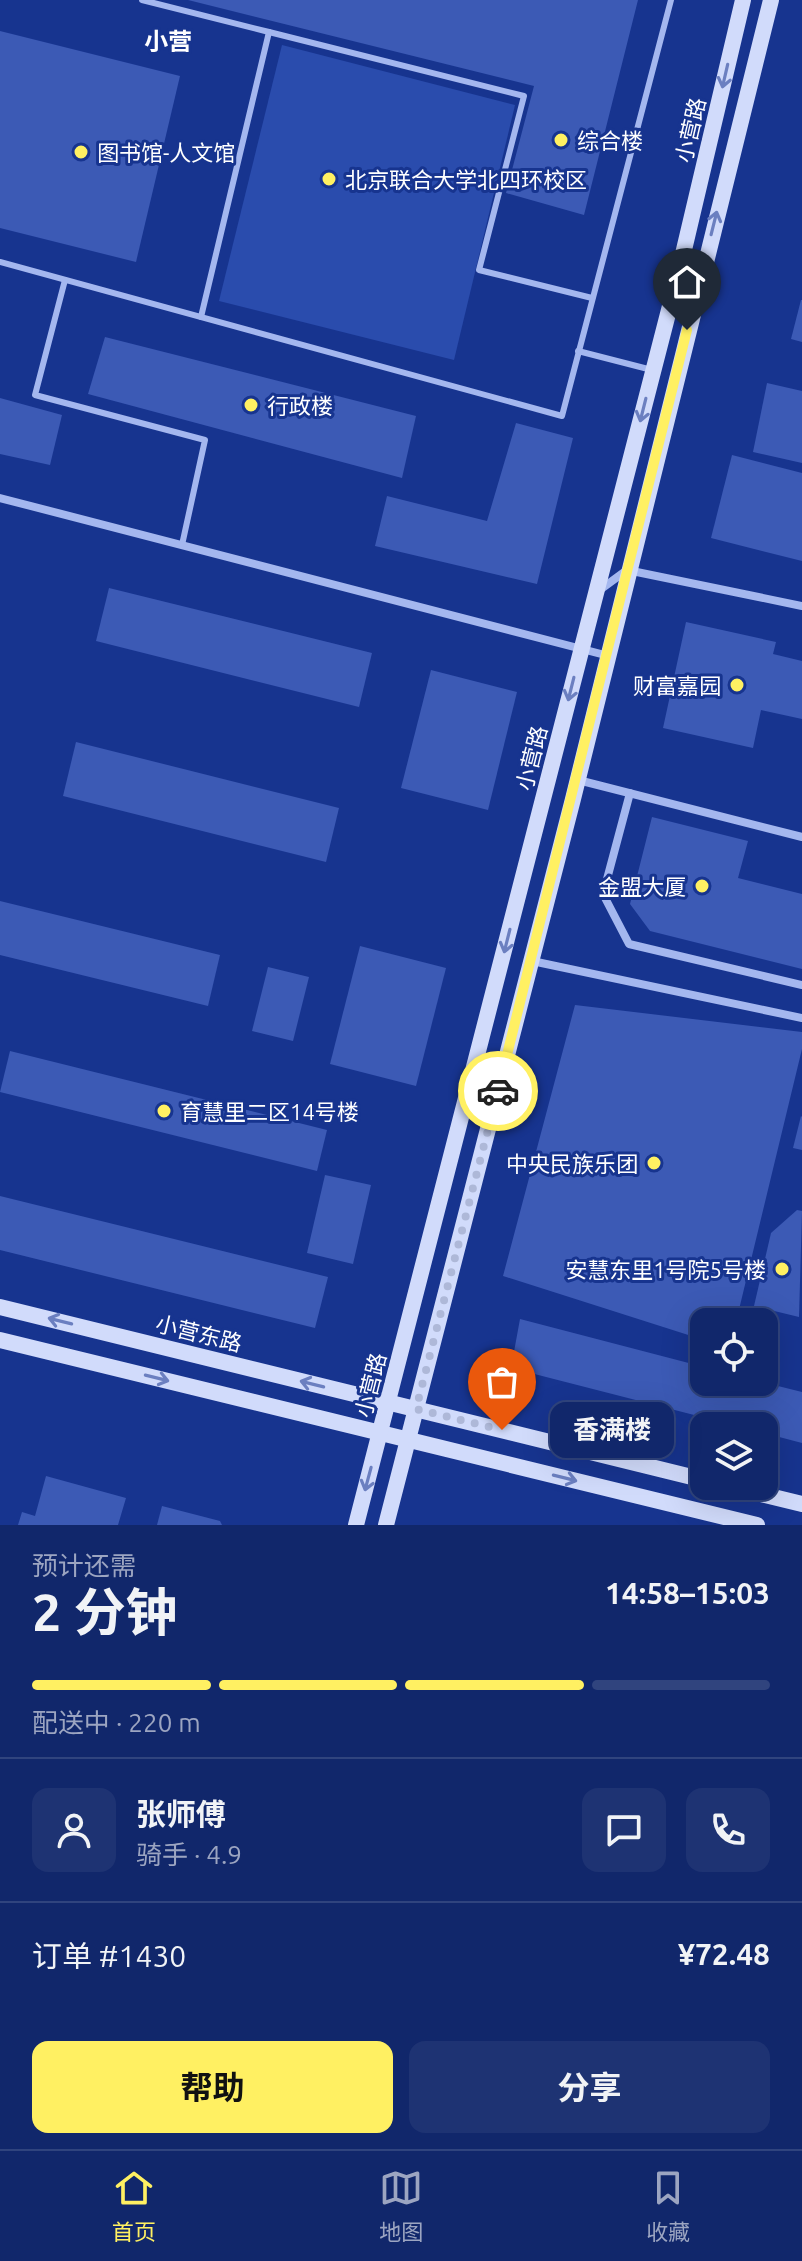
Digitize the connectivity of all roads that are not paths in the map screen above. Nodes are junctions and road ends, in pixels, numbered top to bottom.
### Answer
1 (142, 0) edge
2 (671, 0) edge
3 (743, 0) edge
4 (771, 0) edge
5 (269, 32) junction
6 (0, 262) edge
7 (65, 280) junction
8 (592, 298) junction
9 (201, 317) junction
10 (578, 351) junction
11 (653, 370) junction
12 (0, 498) edge
13 (182, 545) junction
14 (627, 570) junction
15 (596, 593) junction
16 (802, 606) edge
17 (582, 649) junction
18 (605, 655) junction
19 (577, 780) junction
20 (630, 793) junction
21 (802, 837) edge
22 (531, 960) junction
23 (802, 985) edge
24 (802, 1018) edge
25 (0, 1307) edge
26 (0, 1340) edge
27 (388, 1402) junction
28 (416, 1409) junction
29 (380, 1433) junction
30 (408, 1439) junction
31 (690, 1477) edge
32 (778, 1498) edge
33 (802, 1504) edge
34 (356, 1525) edge
35 (386, 1525) edge
36 (757, 1525) edge

1 - 5 lane
2 - 8 lane
3 -> 11 street, 小营路
14 -> 4 street, 小营路
5 - 8 lane
5 - 9 lane
6 - 7 lane
7 - 9 lane
7 - 13 lane
8 - 10 lane
9 - 10 lane
10 - 11 lane
11 -> 15 street, 小营路
12 - 13 street
13 - 17 street
14 - 15 street
14 - 16 street
14 - 18 street, 小营路
15 - 17 street, 小营路
17 - 18 street
17 -> 27 street, 小营路
18 - 19 street, 小营路
19 - 20 street
19 - 22 street, 小营路
20 - 21 street
20 - 23 street
22 - 24 street
22 - 28 street, 小营路
27 -> 25 street, 小营东路
26 -> 29 street
27 - 28 street, 小营东路
27 - 29 street, 小营路
28 - 30 street, 小营路
28 - 31 street, 小营东路
29 - 30 street
29 -> 34 street, 小营路
30 - 35 street, 小营路
30 -> 36 street
32 - 33 street

